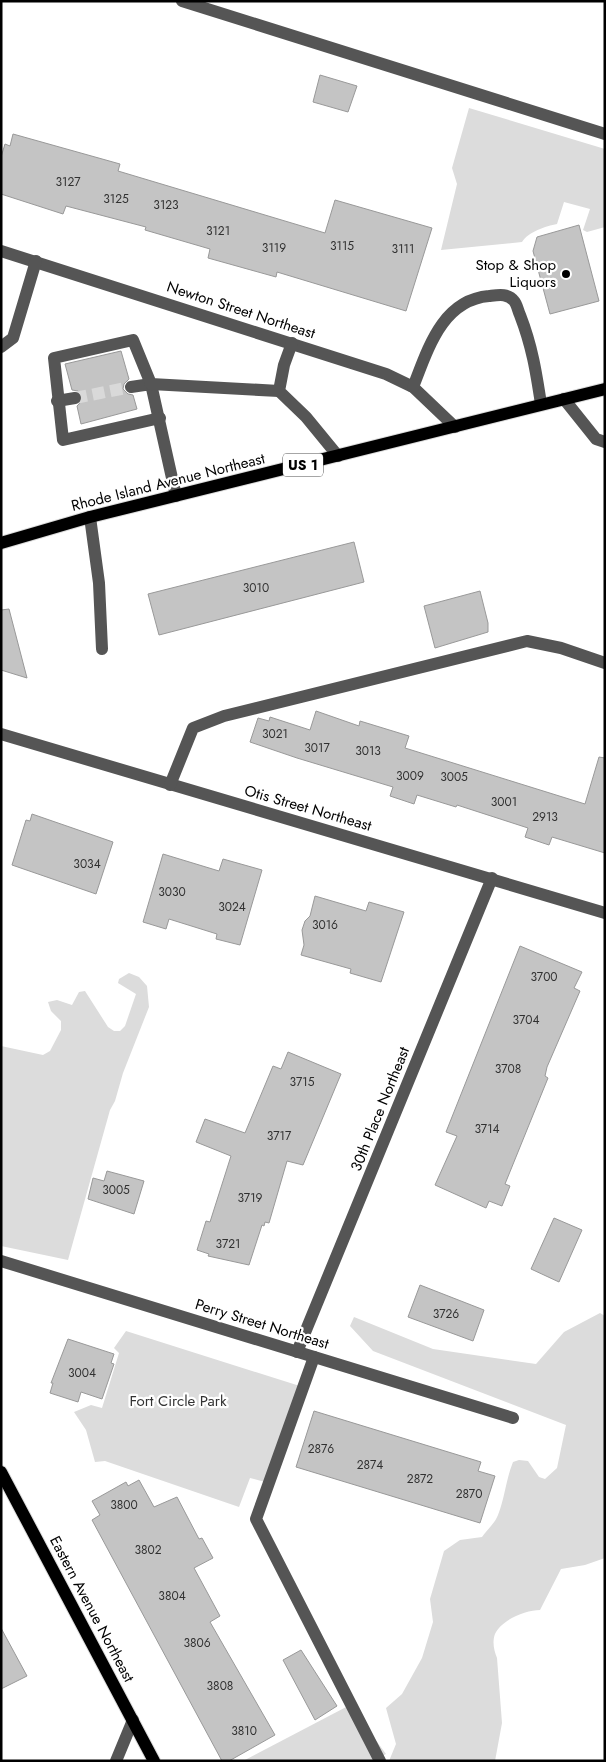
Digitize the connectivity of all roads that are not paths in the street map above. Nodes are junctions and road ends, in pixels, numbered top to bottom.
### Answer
1 (182, 1) edge
2 (605, 134) edge
3 (1, 251) edge
4 (36, 262) junction
5 (292, 344) junction
6 (1, 347) edge
7 (151, 384) junction
8 (131, 387) tunnel mouth
9 (413, 387) junction
10 (605, 390) edge
11 (279, 391) junction
12 (74, 398) tunnel mouth
13 (564, 399) junction
14 (57, 401) junction
15 (541, 404) junction
16 (160, 418) junction
17 (455, 427) junction
18 (605, 442) edge
19 (338, 456) junction
20 (176, 496) junction
21 (90, 517) junction
22 (1, 543) edge
23 (102, 649) dead end
24 (605, 663) edge
25 (1, 734) edge
26 (170, 785) junction
27 (492, 878) junction
28 (605, 913) edge
29 (1, 1260) edge
30 (298, 1352) junction
31 (314, 1357) junction
32 (513, 1418) dead end
33 (1, 1472) edge
34 (132, 1720) junction
35 (116, 1761) edge
36 (154, 1761) edge
37 (380, 1761) edge

1 - 2 street
3 - 4 street, Newton Street Northeast
4 - 5 street, Newton Street Northeast
4 - 6 street
5 - 9 street, Newton Street Northeast
5 - 11 street
7 - 8 street
7 - 11 street
7 - 14 street
7 - 16 street
9 - 15 street
9 - 17 street, Newton Street Northeast
10 - 13 main road, Rhode Island Avenue Northeast / US 1
11 - 19 street
12 - 14 street
13 - 15 main road, Rhode Island Avenue Northeast / US 1
13 - 18 street
14 - 16 street
15 - 17 main road, Rhode Island Avenue Northeast / US 1
16 - 20 street
17 - 19 main road, Rhode Island Avenue Northeast / US 1
19 - 20 main road, Rhode Island Avenue Northeast / US 1
20 - 21 main road, Rhode Island Avenue Northeast / US 1
21 - 22 main road, Rhode Island Avenue Northeast / US 1
21 - 23 street
24 - 26 street
25 - 26 street, Otis Street Northeast
26 - 27 street, Otis Street Northeast
27 - 28 street, Otis Street Northeast
27 - 30 street, 30th Place Northeast
29 - 30 street, Perry Street Northeast
30 - 31 street, Perry Street Northeast
31 - 32 street, Perry Street Northeast
31 - 37 street
33 - 34 main road, Eastern Avenue Northeast
34 - 35 street
34 - 36 main road, Eastern Avenue Northeast

